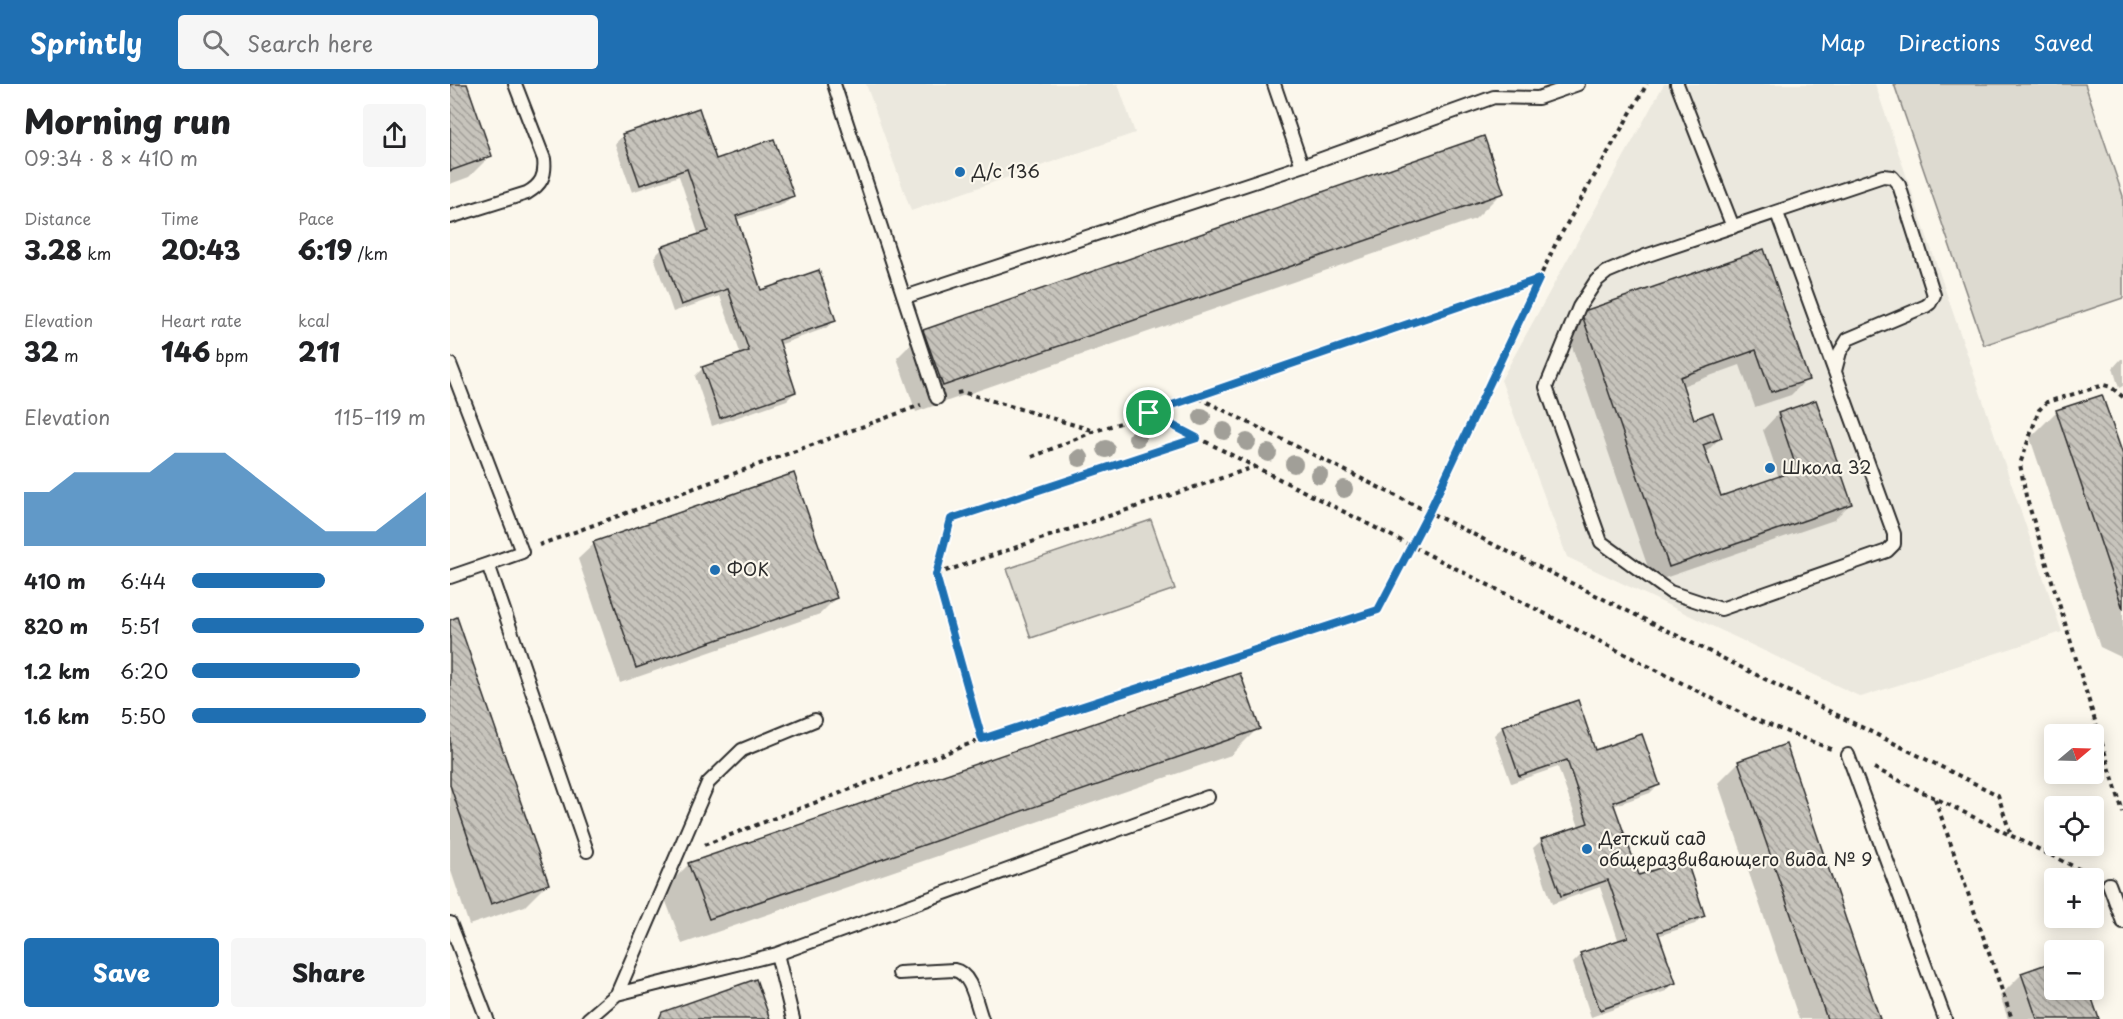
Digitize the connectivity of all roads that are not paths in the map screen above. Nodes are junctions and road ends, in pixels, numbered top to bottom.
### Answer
1 (515, 84) edge
2 (834, 84) edge
3 (1274, 84) edge
4 (1578, 84) edge
5 (1677, 84) edge
6 (1302, 166) junction
7 (1777, 213) junction
8 (450, 217) edge
9 (1733, 227) junction
10 (905, 297) junction
11 (450, 364) edge
12 (1835, 371) junction
13 (938, 398) road end
14 (488, 564) junction
15 (450, 577) edge
16 (815, 720) dead end
17 (1848, 755) road end
18 (1208, 797) dead end
19 (587, 851) dead end
20 (2109, 884) road end
21 (450, 922) edge
22 (2123, 922) edge
23 (777, 954) junction
24 (899, 973) dead end
25 (617, 994) junction
26 (488, 1019) edge
27 (588, 1019) edge
28 (793, 1019) edge
29 (982, 1019) edge
30 (1945, 1019) edge

1 - 8 lane
2 - 10 lane
3 - 6 lane
4 - 6 lane
5 - 9 lane
6 - 10 lane
7 - 9 lane
7 - 12 lane
7 - 12 lane
9 - 12 lane
10 - 13 lane
11 - 14 lane
14 - 15 lane
14 - 19 lane
16 - 25 lane
17 - 30 lane
18 - 23 lane
20 - 22 lane
21 - 26 lane
23 - 25 lane
23 - 28 lane
24 - 29 lane
25 - 27 lane

